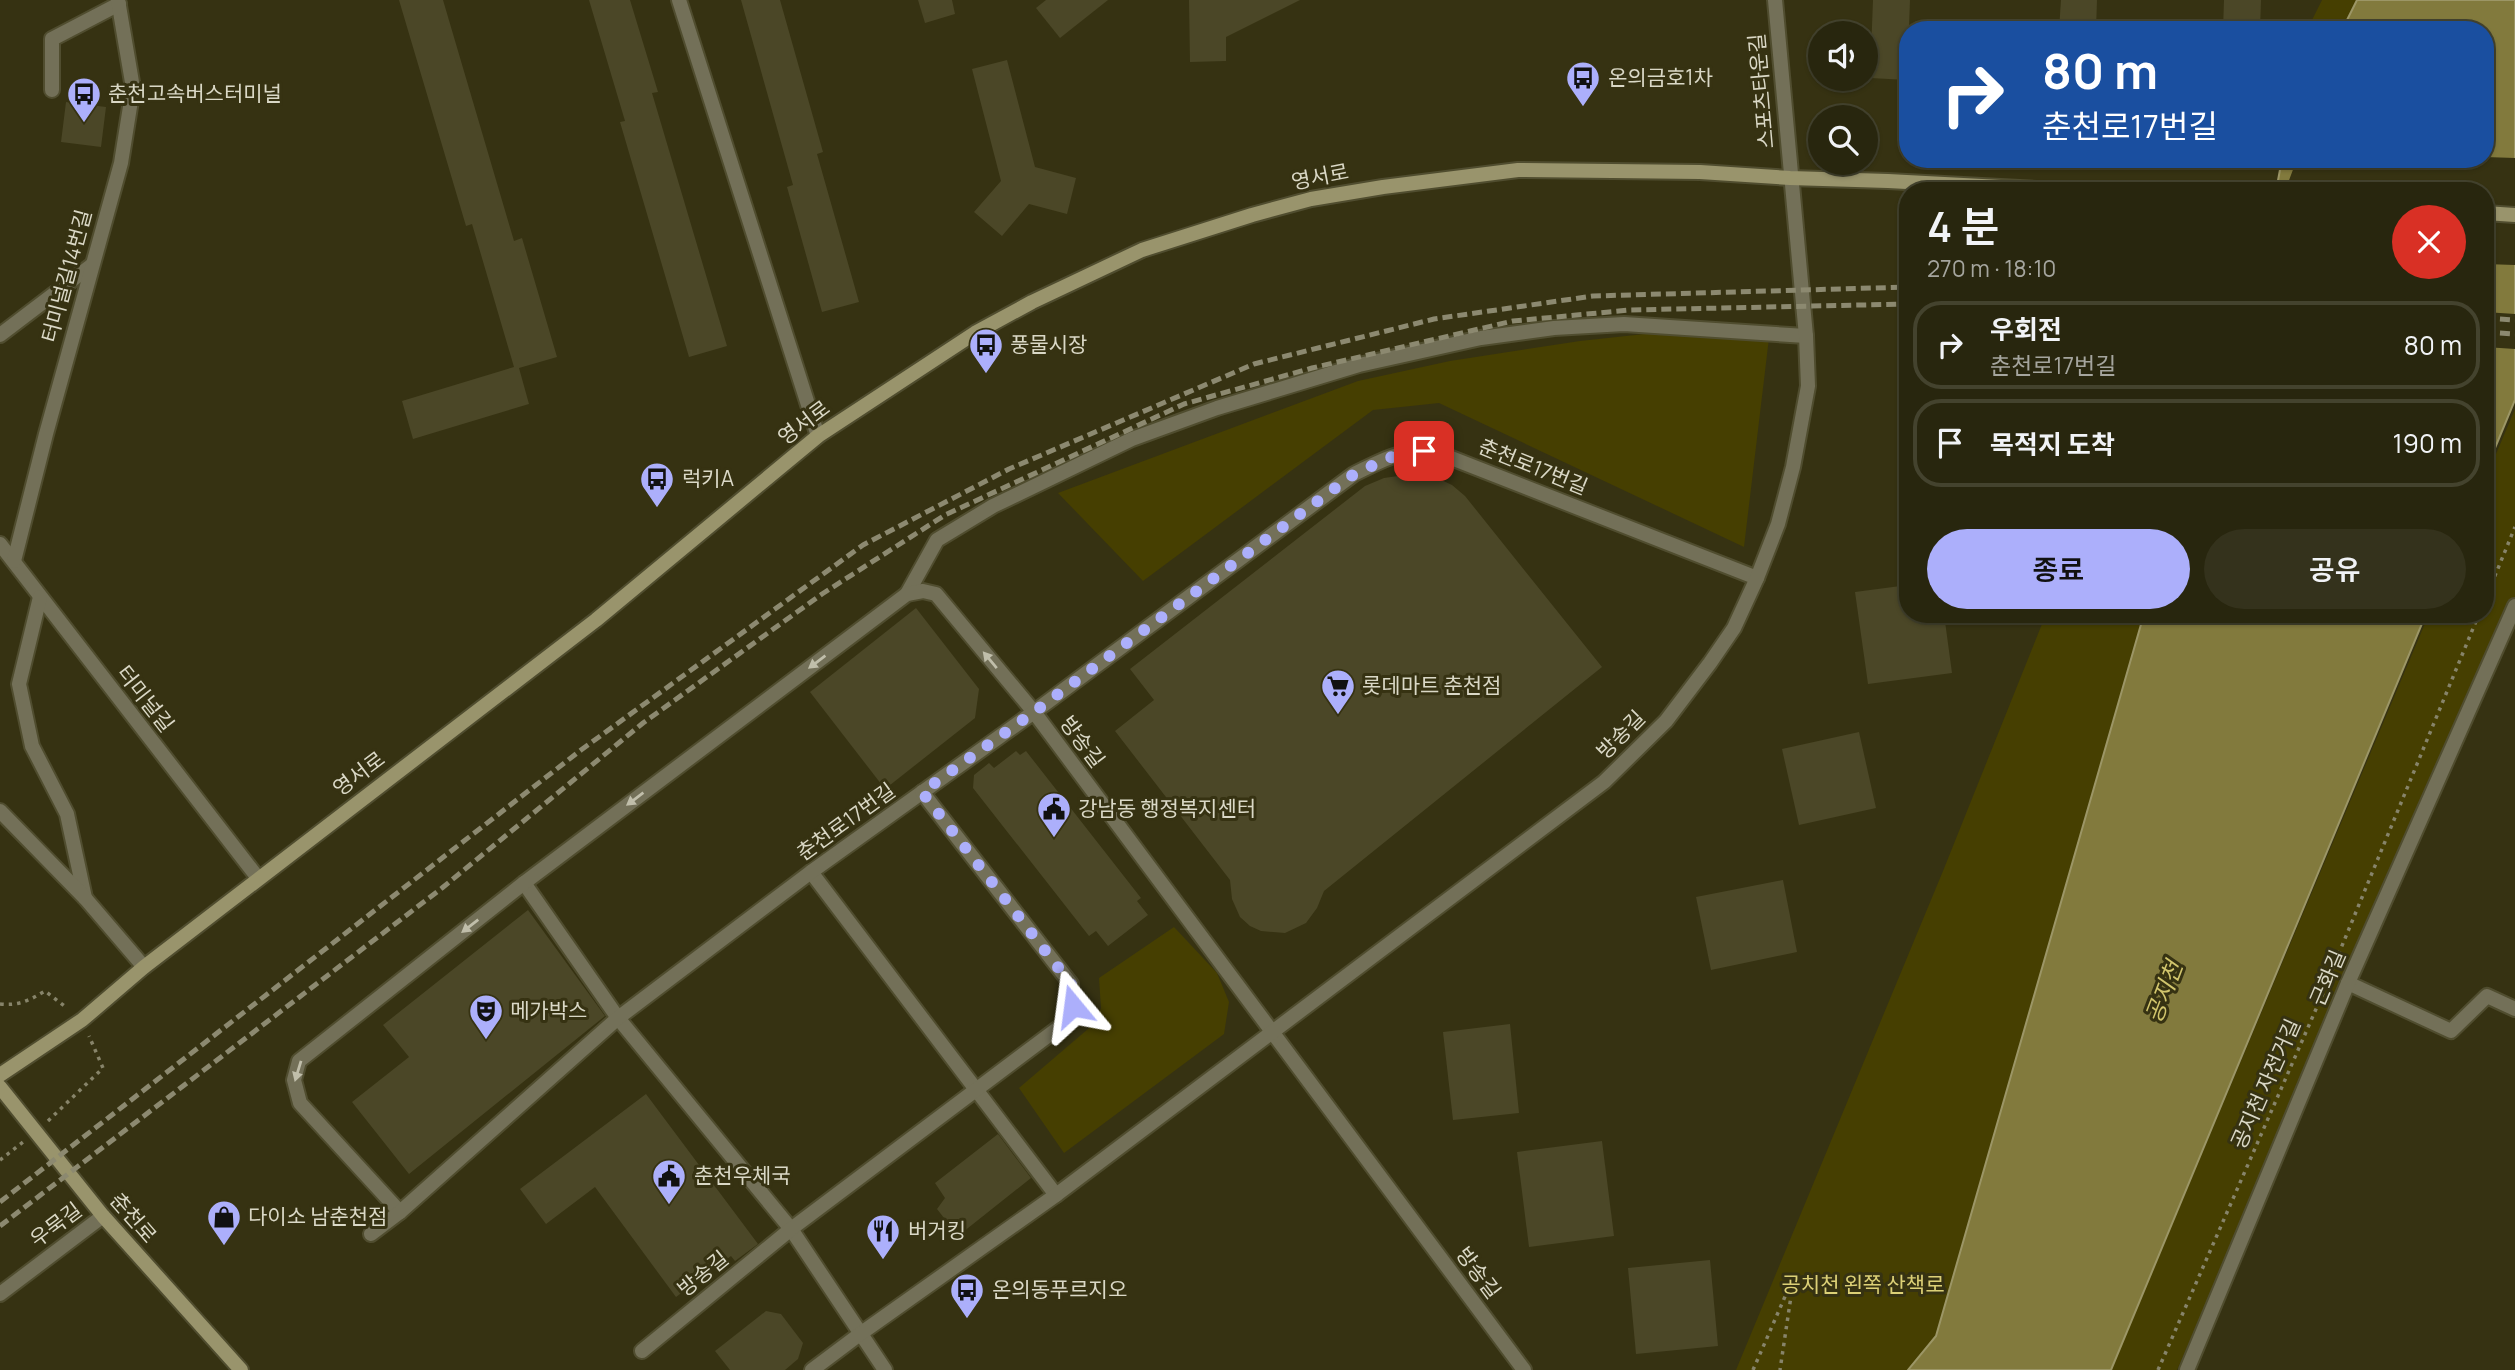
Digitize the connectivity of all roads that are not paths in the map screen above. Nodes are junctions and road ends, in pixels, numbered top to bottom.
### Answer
1 (679, 0) edge
2 (1775, 0) edge
3 (119, 2) edge
4 (52, 90) dead end
5 (1790, 178) junction
6 (1907, 182) edge
7 (2494, 214) edge
8 (2515, 215) edge
9 (92, 265) junction
10 (0, 335) edge
11 (1806, 336) junction
12 (818, 436) junction
13 (0, 544) edge
14 (14, 561) junction
15 (1757, 578) junction
16 (907, 594) junction
17 (40, 597) junction
18 (2515, 606) edge
19 (1034, 712) junction
20 (922, 792) junction
21 (0, 811) edge
22 (811, 872) junction
23 (258, 878) junction
24 (524, 883) junction
25 (85, 898) junction
26 (144, 967) junction
27 (2348, 983) junction
28 (2515, 1009) edge
29 (618, 1018) junction
30 (1272, 1034) junction
31 (0, 1075) edge
32 (0, 1087) edge
33 (975, 1090) junction
34 (1056, 1195) junction
35 (400, 1212) junction
36 (103, 1216) junction
37 (791, 1229) junction
38 (371, 1234) dead end
39 (0, 1294) edge
40 (860, 1334) junction
41 (642, 1351) dead end
42 (241, 1370) edge
43 (812, 1370) edge
44 (885, 1370) edge
45 (1524, 1370) edge
46 (2188, 1370) edge

1 - 12 street
2 - 5 street, 스포츠타운길
3 - 4 street
3 - 9 street, 터미널길14번길
5 - 6 street, 영서로
5 - 11 street
5 - 12 street, 영서로
7 - 8 street
9 - 10 street
9 - 14 street, 터미널길14번길
11 - 15 street, 방송길
11 - 16 street
12 - 23 street, 영서로
13 - 14 street, 터미널길
14 - 17 street, 터미널길
15 - 19 street, 춘천로17번길
15 - 30 street, 방송길
19 -> 16 street
16 -> 24 street
17 - 23 street, 터미널길
17 - 25 street
18 - 27 street, 근화길
19 - 20 street, 춘천로17번길
19 - 30 street, 방송길
20 - 22 street, 춘천로17번길
20 - 33 street, 방송길
21 - 25 street
22 - 29 street, 춘천로17번길
22 - 33 street
23 - 26 street, 영서로
24 - 29 street
24 -> 35 street
25 - 26 street
26 - 31 street, 영서로
27 - 28 street
27 - 46 street, 근화길
29 - 35 street, 춘천로17번길
29 - 37 street
30 - 34 street, 방송길
30 - 45 street, 방송길
32 - 36 street, 춘천로
33 - 34 street
33 - 37 street, 방송길
34 - 40 street, 방송길
35 - 38 street, 춘천로17번길
36 - 39 street, 우묵길
36 - 42 street, 춘천로
37 - 40 street
37 - 41 street, 방송길
40 - 43 street, 방송길
40 - 44 street

